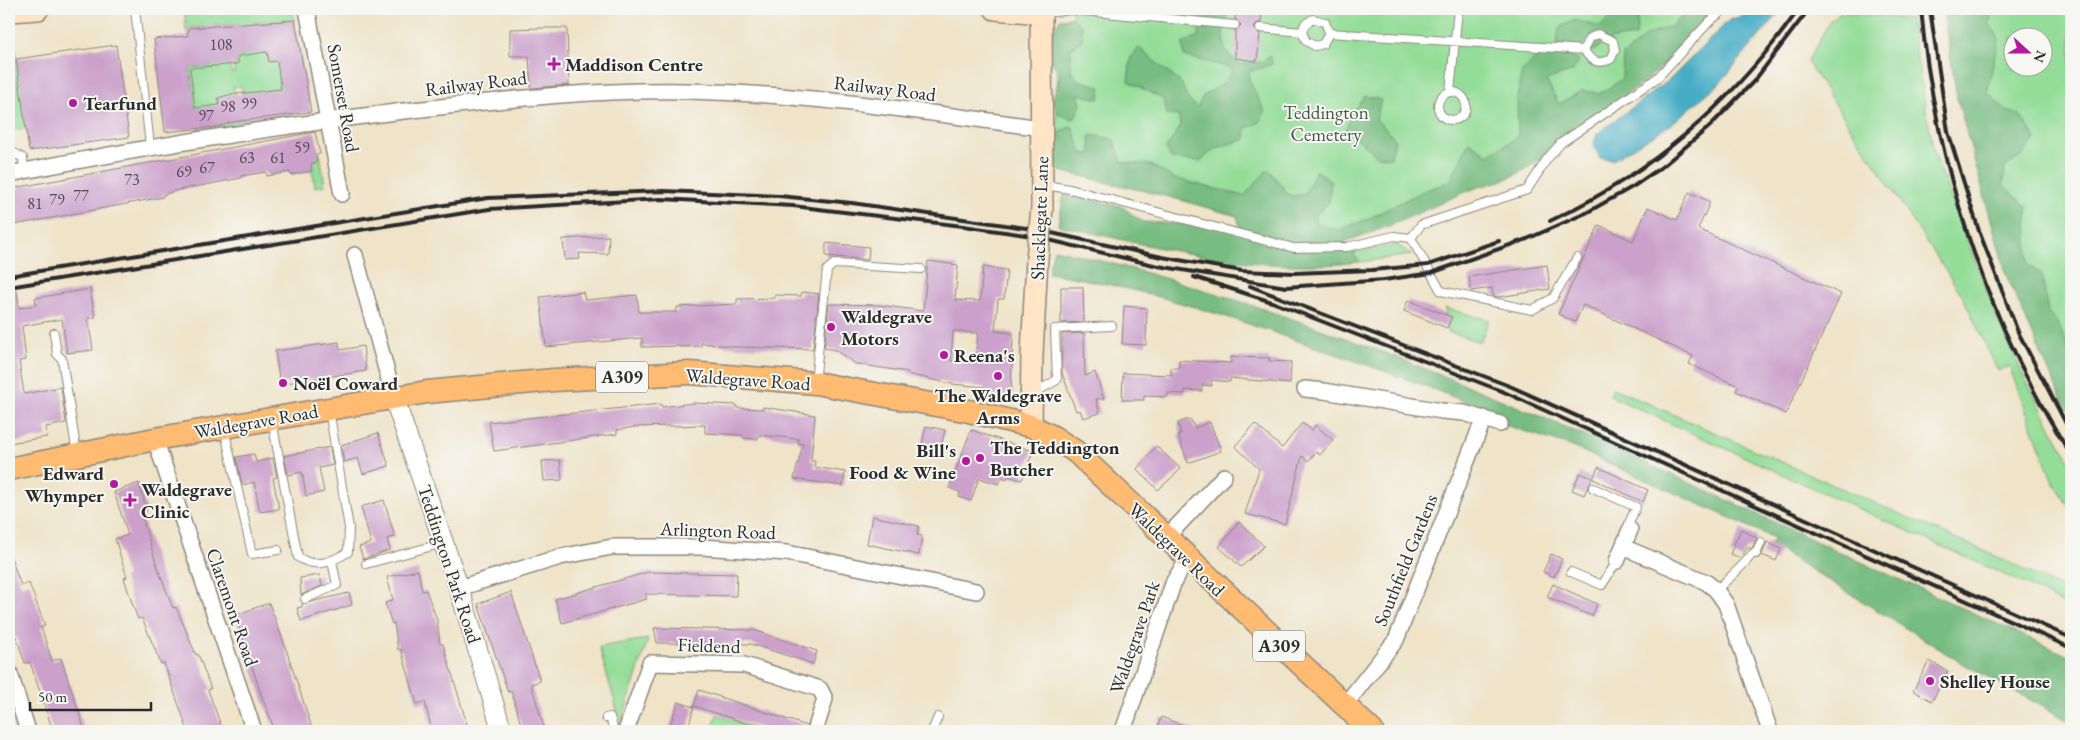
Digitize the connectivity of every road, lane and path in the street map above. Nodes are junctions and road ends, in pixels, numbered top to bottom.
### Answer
1 (38, 9) edge
2 (135, 9) edge
3 (308, 9) edge
4 (995, 9) edge
5 (1458, 9) edge
6 (1725, 9) edge
7 (9, 11) edge
8 (1041, 11) edge
9 (1235, 25) dead end
10 (1260, 28) dead end
11 (1302, 32) junction
12 (1329, 33) junction
13 (1455, 40) junction
14 (1584, 50) dead end
15 (1450, 92) dead end
16 (328, 121) junction
17 (1041, 128) junction
18 (150, 146) junction
19 (9, 150) edge
20 (24, 171) junction
21 (9, 174) edge
22 (1042, 184) junction
23 (342, 194) dead end
24 (1411, 238) junction
25 (355, 255) dead end
26 (1576, 258) dead end
27 (921, 269) dead end
28 (1112, 326) dead end
29 (54, 333) dead end
30 (815, 383) junction
31 (1305, 389) dead end
32 (1032, 394) junction
33 (394, 398) junction
34 (329, 408) junction
35 (272, 418) junction
36 (1484, 418) junction
37 (1500, 424) dead end
38 (1031, 426) junction
39 (224, 427) junction
40 (155, 439) junction
41 (77, 456) junction
42 (9, 469) edge
43 (1224, 476) dead end
44 (1594, 488) dead end
45 (1630, 530) joint
46 (1166, 538) junction
47 (1762, 542) dead end
48 (444, 543) junction
49 (278, 550) dead end
50 (1620, 554) junction
51 (1188, 559) junction
52 (332, 561) junction
53 (366, 564) dead end
54 (1571, 572) dead end
55 (459, 588) junction
56 (1716, 590) junction
57 (976, 591) dead end
58 (305, 599) dead end
59 (9, 671) edge
60 (1344, 706) junction
61 (938, 716) dead end
62 (606, 718) dead end
63 (28, 731) edge
64 (254, 731) edge
65 (502, 731) edge
66 (614, 731) edge
67 (626, 731) edge
68 (816, 731) edge
69 (932, 731) edge
70 (1123, 731) edge
71 (1372, 731) edge
72 (1770, 731) edge

1 - 7 main road
2 - 18 lane
3 - 16 street, Somerset Road
4 - 8 main road
5 - 13 lane
6 - 24 lane
8 - 9 lane
8 - 17 main road, Shacklegate Lane
10 - 11 lane
11 - 12 lane
11 - 12 lane
12 - 13 lane
13 - 14 lane
13 - 15 lane
16 - 17 street, Railway Road
16 - 18 street, Railway Road
16 - 23 street, Somerset Road
17 - 22 main road, Shacklegate Lane
18 - 20 street, Railway Road
19 - 20 lane
20 - 21 street, Railway Road
22 - 24 lane
22 - 32 main road, Shacklegate Lane, bridge
24 - 26 lane
25 - 33 street
27 - 30 lane
28 - 32 lane
29 - 41 lane
30 - 33 main road, Waldegrave Road / A309
30 - 38 main road, Waldegrave Road / A309
31 - 36 street
32 - 38 main road, Shacklegate Lane
33 - 34 main road, Waldegrave Road / A309
33 - 48 street, Teddington Park Road
34 - 35 main road, Waldegrave Road / A309
34 - 52 lane
35 - 39 main road, Waldegrave Road / A309
35 - 52 lane
36 - 37 street
36 - 60 street, Southfield Gardens
38 - 46 main road, Waldegrave Road / A309
39 - 40 main road, Waldegrave Road / A309
39 - 49 lane
40 - 41 main road, Waldegrave Road / A309
40 - 64 street, Claremont Road
41 - 42 main road, Waldegrave Road / A309
43 - 46 street
44 - 45 lane
45 - 50 street
46 - 51 main road, Waldegrave Road / A309
47 - 56 lane
48 - 53 lane
48 - 55 street, Teddington Park Road
50 - 54 lane
50 - 56 street
51 - 60 main road, Waldegrave Road / A309
51 - 70 street, Waldegrave Park
52 - 58 lane
55 - 57 street, Arlington Road
55 - 65 street, Teddington Park Road
56 - 72 street
59 - 63 street
60 - 71 main road, Waldegrave Road / A309
61 - 69 lane
62 - 66 lane
67 - 68 street, Fieldend

